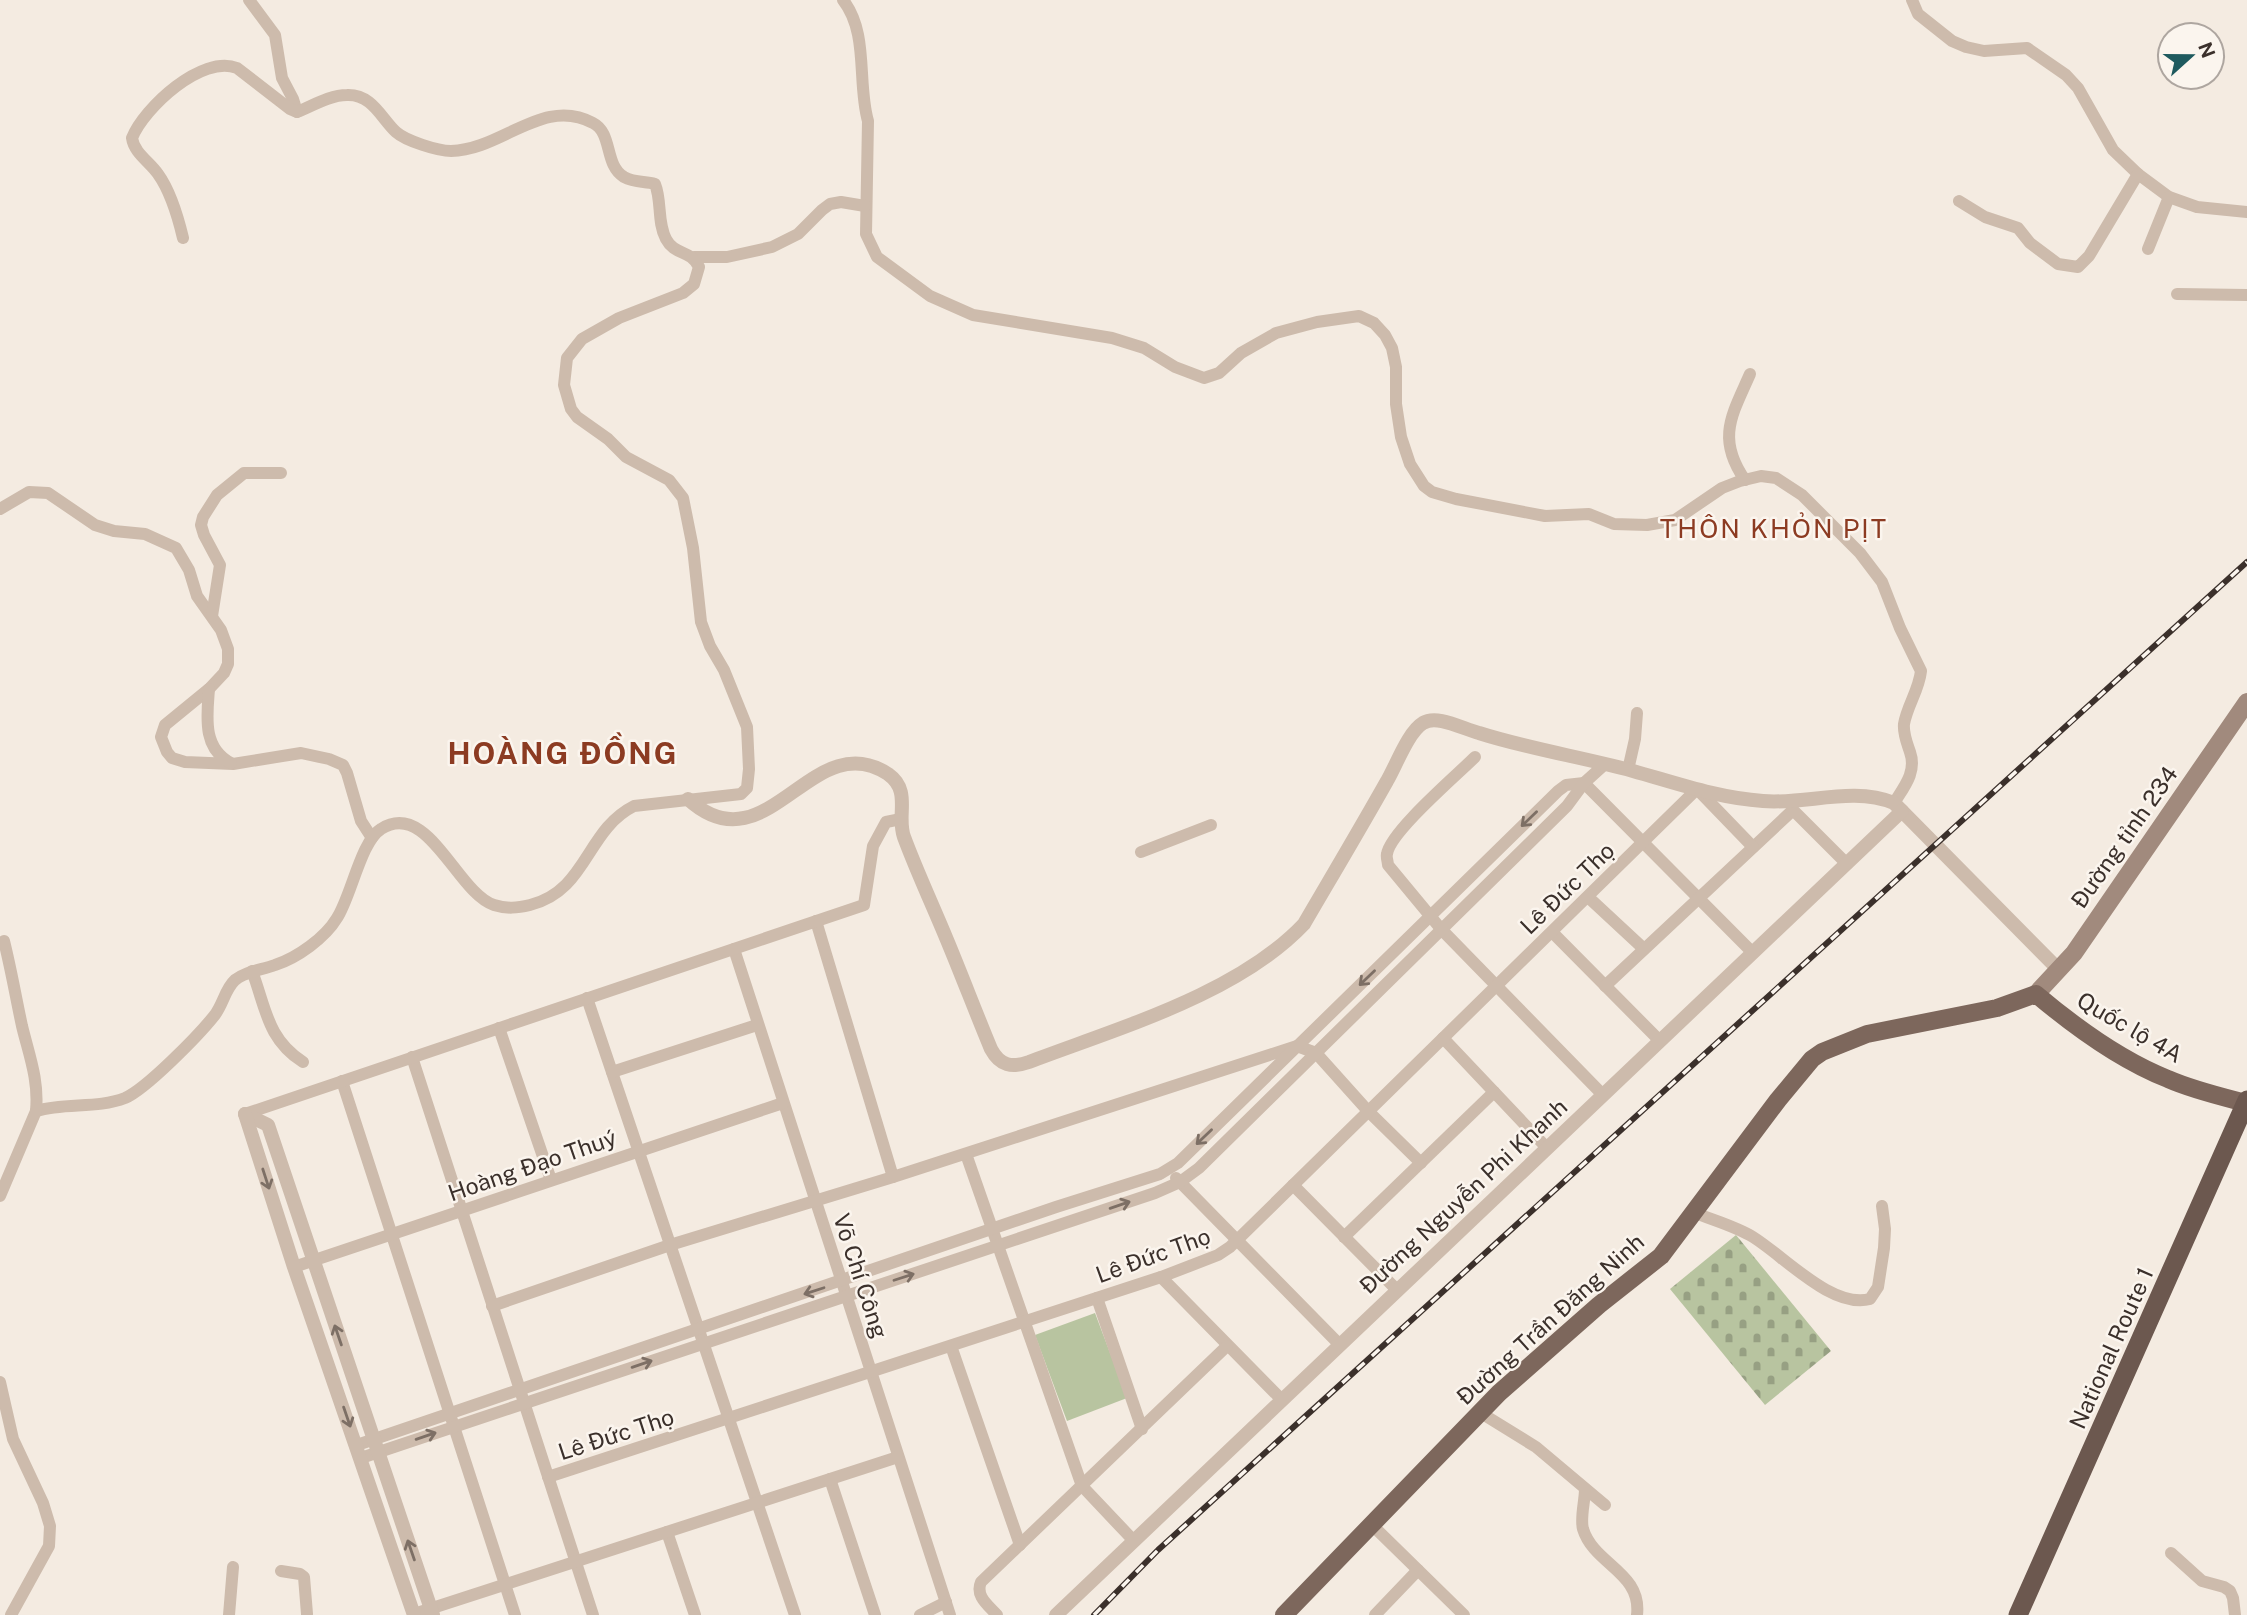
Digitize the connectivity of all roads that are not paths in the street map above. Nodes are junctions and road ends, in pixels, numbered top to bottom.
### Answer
1 (249, 0) edge
2 (843, 0) edge
3 (1912, 0) edge
4 (297, 112) junction
5 (2138, 174) junction
6 (2169, 197) junction
7 (1959, 201) dead end
8 (865, 206) junction
9 (2247, 212) edge
10 (183, 238) dead end
11 (2148, 249) dead end
12 (694, 257) junction
13 (2177, 293) dead end
14 (2247, 295) edge
15 (1750, 374) dead end
16 (281, 472) dead end
17 (1745, 480) junction
18 (0, 509) edge
19 (212, 615) junction
20 (209, 689) junction
21 (2247, 702) edge
22 (1637, 713) dead end
23 (1475, 757) dead end
24 (233, 764) junction
25 (1605, 764) junction
26 (1628, 770) junction
27 (1584, 783) junction
28 (1697, 789) junction
29 (688, 799) junction
30 (1898, 807) junction
31 (901, 819) junction
32 (1211, 825) dead end
33 (372, 838) junction
34 (1643, 842) junction
35 (1753, 847) junction
36 (1141, 852) dead end
37 (1847, 864) junction
38 (1588, 897) junction
39 (1699, 898) junction
40 (1430, 916) junction
41 (816, 921) junction
42 (1441, 929) junction
43 (1552, 932) junction
44 (4, 941) dead end
45 (734, 949) junction
46 (1644, 949) junction
47 (1753, 953) junction
48 (2059, 970) junction
49 (252, 971) junction
50 (1497, 985) junction
51 (1605, 986) junction
52 (2036, 994) junction
53 (587, 998) junction
54 (757, 1025) junction
55 (499, 1028) junction
56 (1443, 1038) junction
57 (1660, 1041) junction
58 (1297, 1046) junction
59 (1316, 1052) junction
60 (412, 1058) junction
61 (303, 1062) dead end
62 (612, 1072) junction
63 (342, 1081) junction
64 (1494, 1092) junction
65 (1603, 1095) junction
66 (2247, 1102) edge
67 (783, 1103) junction
68 (36, 1111) junction
69 (1368, 1111) junction
70 (245, 1114) junction
71 (1547, 1148) junction
72 (639, 1151) junction
73 (966, 1154) junction
74 (1421, 1163) junction
75 (1168, 1170) junction
76 (893, 1178) junction
77 (551, 1180) junction
78 (1180, 1182) junction
79 (1293, 1185) junction
80 (0, 1196) edge
81 (815, 1200) junction
82 (1882, 1206) dead end
83 (462, 1210) junction
84 (1693, 1212) junction
85 (992, 1228) junction
86 (391, 1235) junction
87 (1344, 1237) junction
88 (1236, 1241) junction
89 (670, 1245) junction
90 (999, 1247) junction
91 (313, 1261) junction
92 (294, 1267) junction
93 (1161, 1277) junction
94 (841, 1282) junction
95 (1397, 1290) junction
96 (846, 1296) junction
97 (1097, 1298) junction
98 (492, 1306) junction
99 (1024, 1321) junction
100 (699, 1329) junction
101 (703, 1343) junction
102 (1340, 1345) junction
103 (951, 1346) junction
104 (1227, 1346) junction
105 (870, 1374) junction
106 (0, 1382) edge
107 (520, 1390) junction
108 (1282, 1400) junction
109 (525, 1404) junction
110 (450, 1413) junction
111 (1481, 1413) junction
112 (729, 1419) junction
113 (454, 1427) junction
114 (1142, 1429) junction
115 (375, 1446) junction
116 (359, 1451) junction
117 (898, 1457) junction
118 (548, 1478) junction
119 (830, 1479) junction
120 (1082, 1486) junction
121 (1585, 1489) junction
122 (757, 1503) junction
123 (1605, 1505) dead end
124 (1371, 1524) junction
125 (667, 1532) junction
126 (1133, 1541) junction
127 (1020, 1545) junction
128 (2171, 1553) dead end
129 (575, 1561) junction
130 (233, 1567) dead end
131 (1418, 1570) junction
132 (281, 1571) dead end
133 (505, 1584) junction
134 (948, 1609) edge
135 (432, 1611) edge
136 (307, 1614) edge
137 (414, 1614) edge
138 (11, 1615) edge
139 (229, 1615) edge
140 (515, 1615) edge
141 (593, 1615) edge
142 (695, 1615) edge
143 (795, 1615) edge
144 (876, 1615) edge
145 (920, 1615) edge
146 (997, 1615) edge
147 (1056, 1615) edge
148 (1283, 1615) edge
149 (1375, 1615) edge
150 (1464, 1615) edge
151 (1637, 1615) edge
152 (2018, 1615) edge
153 (2235, 1615) edge

1 - 4 street
2 - 8 street
3 - 5 street
4 - 10 street
4 - 12 street
5 - 6 street
5 - 7 street
6 - 9 street
6 - 11 street
8 - 12 street
8 - 17 street
12 - 29 street
13 - 14 street
15 - 17 street
16 - 19 street
17 - 30 street
18 - 19 street
19 - 20 street
20 - 24 street
20 - 24 street
21 - 48 main road, Đường tỉnh 234
22 - 26 street
23 - 40 street
24 - 33 street
25 - 26 street
25 - 27 street
25 - 31 street
26 - 28 street
27 - 34 street
27 -> 40 street
27 - 42 street
28 - 30 street
28 - 34 street, Lê Đức Thọ
28 - 35 street
29 - 31 street
29 - 33 street
30 - 37 street, Đường Nguyễn Phi Khanh
30 - 48 street
31 - 41 street
32 - 36 street
33 - 49 street
34 - 38 street, Lê Đức Thọ
34 - 39 street
35 - 37 street
35 - 39 street
37 - 47 street, Đường Nguyễn Phi Khanh
38 - 43 street, Lê Đức Thọ
38 - 46 street
39 - 46 street
39 - 47 street
40 - 42 street
40 -> 58 street
41 - 45 street
41 - 76 street
42 - 50 street
42 - 59 street
43 - 50 street, Lê Đức Thọ
43 - 51 street
44 - 68 street
45 - 53 street
45 - 54 street, Võ Chí Công
46 - 51 street
47 - 57 street, Đường Nguyễn Phi Khanh
48 - 52 main road, Đường tỉnh 234
49 - 61 street
49 - 68 street
50 - 56 street, Lê Đức Thọ
50 - 65 street
51 - 57 street
52 - 66 main road, Quốc lộ 4A
52 - 84 main road, Đường Trần Đăng Ninh
53 - 55 street
53 - 62 street
54 - 62 street
54 - 67 street, Võ Chí Công
55 - 60 street
55 - 77 street
56 - 64 street
56 - 69 street, Lê Đức Thọ
57 - 65 street, Đường Nguyễn Phi Khanh
58 - 59 street
58 - 73 street
58 -> 75 street
59 - 69 street
59 - 78 street
60 - 63 street
60 - 83 street
62 - 72 street
63 - 70 street
63 - 86 street
64 - 71 street
64 - 74 street
65 - 71 street, Đường Nguyễn Phi Khanh
66 - 152 highway, National Route 1
67 - 72 street, Hoàng Đạo Thuý
67 - 81 street, Võ Chí Công
68 - 80 street
69 - 74 street
69 - 79 street, Lê Đức Thọ
70 - 91 street
70 -> 92 street
71 - 95 street, Đường Nguyễn Phi Khanh
72 - 77 street, Hoàng Đạo Thuý
72 - 89 street
73 - 76 street
73 - 85 street
74 - 87 street
75 - 78 street
75 - 85 street
76 - 81 street
77 - 83 street, Hoàng Đạo Thuý
78 - 88 street
90 -> 78 street
79 - 87 street
79 - 88 street, Lê Đức Thọ
81 - 89 street
81 - 94 street, Võ Chí Công
82 - 84 street
83 - 86 street, Hoàng Đạo Thuý
83 - 98 street
84 - 111 main road, Đường Trần Đăng Ninh
85 - 90 street
85 - 94 street
86 - 91 street, Hoàng Đạo Thuý
86 - 110 street
87 - 95 street
88 - 93 street, Lê Đức Thọ
88 - 102 street
89 - 98 street
89 - 100 street
96 -> 90 street
90 - 99 street
91 - 92 street, Hoàng Đạo Thuý
115 -> 91 street
92 -> 116 street
93 - 97 street, Lê Đức Thọ
93 - 104 street
94 - 96 street, Võ Chí Công
94 -> 100 street
95 - 102 street, Đường Nguyễn Phi Khanh
96 - 101 street
96 - 105 street, Võ Chí Công
97 - 99 street, Lê Đức Thọ
97 - 114 street
98 - 107 street
99 - 103 street, Lê Đức Thọ
99 - 120 street
100 - 101 street
100 - 107 street
109 -> 101 street
101 - 112 street
102 - 108 street, Đường Nguyễn Phi Khanh
103 - 105 street, Lê Đức Thọ
103 - 127 street
104 - 108 street
104 - 114 street
105 - 112 street, Lê Đức Thọ
105 - 117 street, Võ Chí Công
106 - 138 street
107 - 109 street
107 - 110 street
108 - 126 street, Đường Nguyễn Phi Khanh
109 - 113 street
109 - 118 street
110 - 113 street
110 - 115 street
111 - 121 street
111 - 124 main road, Đường Trần Đăng Ninh
112 - 118 street, Lê Đức Thọ
112 - 122 street
115 -> 113 street
113 - 133 street
114 - 120 street
115 - 116 street
135 -> 115 street
116 - 137 street
117 - 119 street
117 - 134 street, Võ Chí Công
118 - 129 street
119 - 122 street
119 - 144 street
120 - 126 street
120 - 127 street
121 - 123 street
121 - 151 street
122 - 125 street
122 - 143 street
124 - 131 street
124 - 148 main road, Đường Trần Đăng Ninh
125 - 129 street
125 - 142 street
126 - 147 street, Đường Nguyễn Phi Khanh
127 - 146 street
128 - 153 street
129 - 133 street
129 - 141 street
130 - 139 street
131 - 149 street
131 - 150 street
132 - 136 street
133 - 135 street
133 - 140 street
134 - 145 street
135 - 137 street

